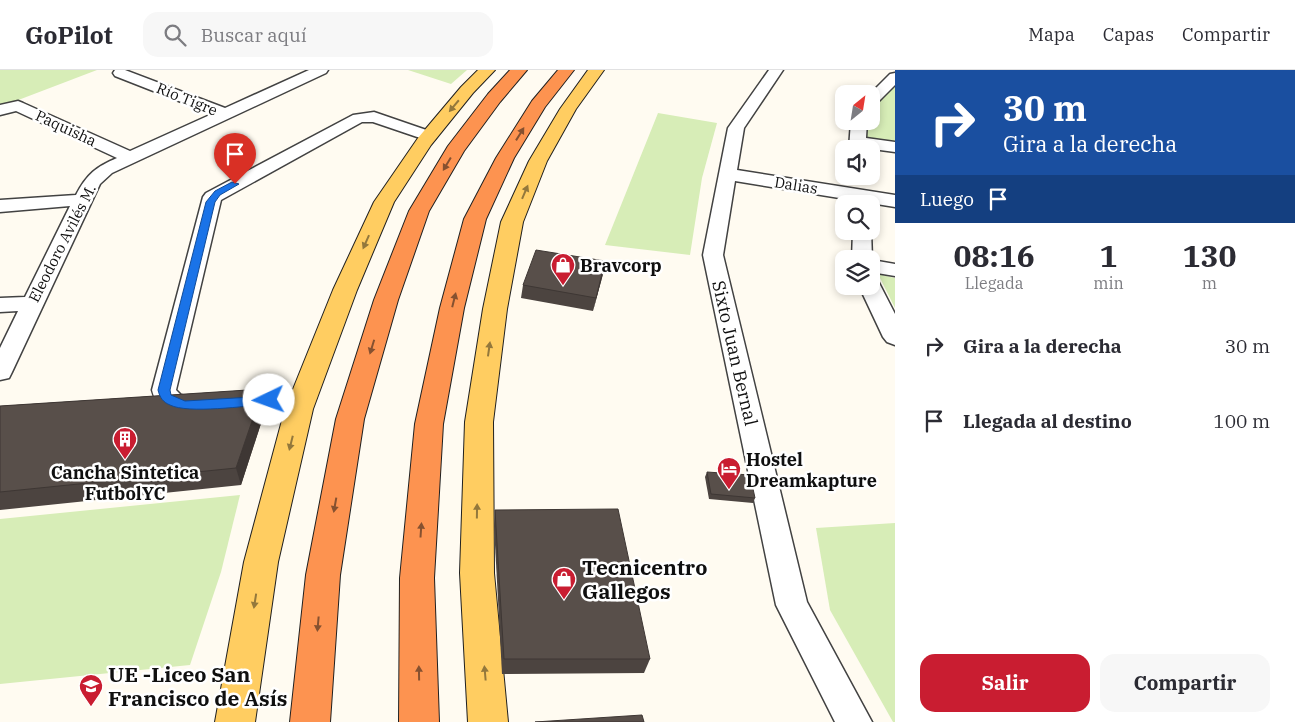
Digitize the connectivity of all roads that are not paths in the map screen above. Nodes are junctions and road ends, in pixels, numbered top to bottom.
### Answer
1 (289, 70) edge
2 (487, 70) edge
3 (493, 70) edge
4 (519, 70) edge
5 (566, 70) edge
6 (588, 70) edge
7 (596, 70) edge
8 (776, 70) edge
9 (120, 73) dead end
10 (314, 73) edge
11 (895, 77) edge
12 (880, 92) edge
13 (538, 106) junction
14 (0, 110) edge
15 (225, 114) junction
16 (473, 126) junction
17 (429, 136) junction
18 (880, 146) edge
19 (895, 147) edge
20 (131, 158) junction
21 (727, 174) junction
22 (837, 195) edge
23 (81, 200) junction
24 (880, 201) edge
25 (895, 201) edge
26 (0, 206) edge
27 (880, 268) edge
28 (895, 270) edge
29 (874, 295) edge
30 (32, 303) junction
31 (0, 305) edge
32 (895, 337) edge
33 (0, 372) edge
34 (303, 398) junction
35 (235, 722) edge
36 (310, 722) edge
37 (419, 722) edge
38 (488, 722) edge
39 (854, 722) edge

1 - 10 street
2 -> 17 main road
3 - 16 highway
4 - 16 highway
5 - 13 highway
6 - 13 highway
38 -> 7 main road
8 - 21 street, Sixto Juan Bernal
9 - 15 street, Río Tigre
10 - 15 street, Eleodoro Avilés M.
11 - 12 street
37 -> 13 highway
14 - 20 street, Paquisha
15 - 20 street, Eleodoro Avilés M.
16 -> 36 highway
17 -> 34 main road
17 - 34 street
18 - 19 street
20 - 23 street, Eleodoro Avilés M.
21 - 22 street, Dalias
21 - 39 street, Sixto Juan Bernal
23 - 26 street
23 - 30 street, Eleodoro Avilés M.
24 - 25 street, Dalias
27 - 28 street
29 - 32 street
30 - 31 street
30 - 33 street, Eleodoro Avilés M.
34 -> 35 main road

